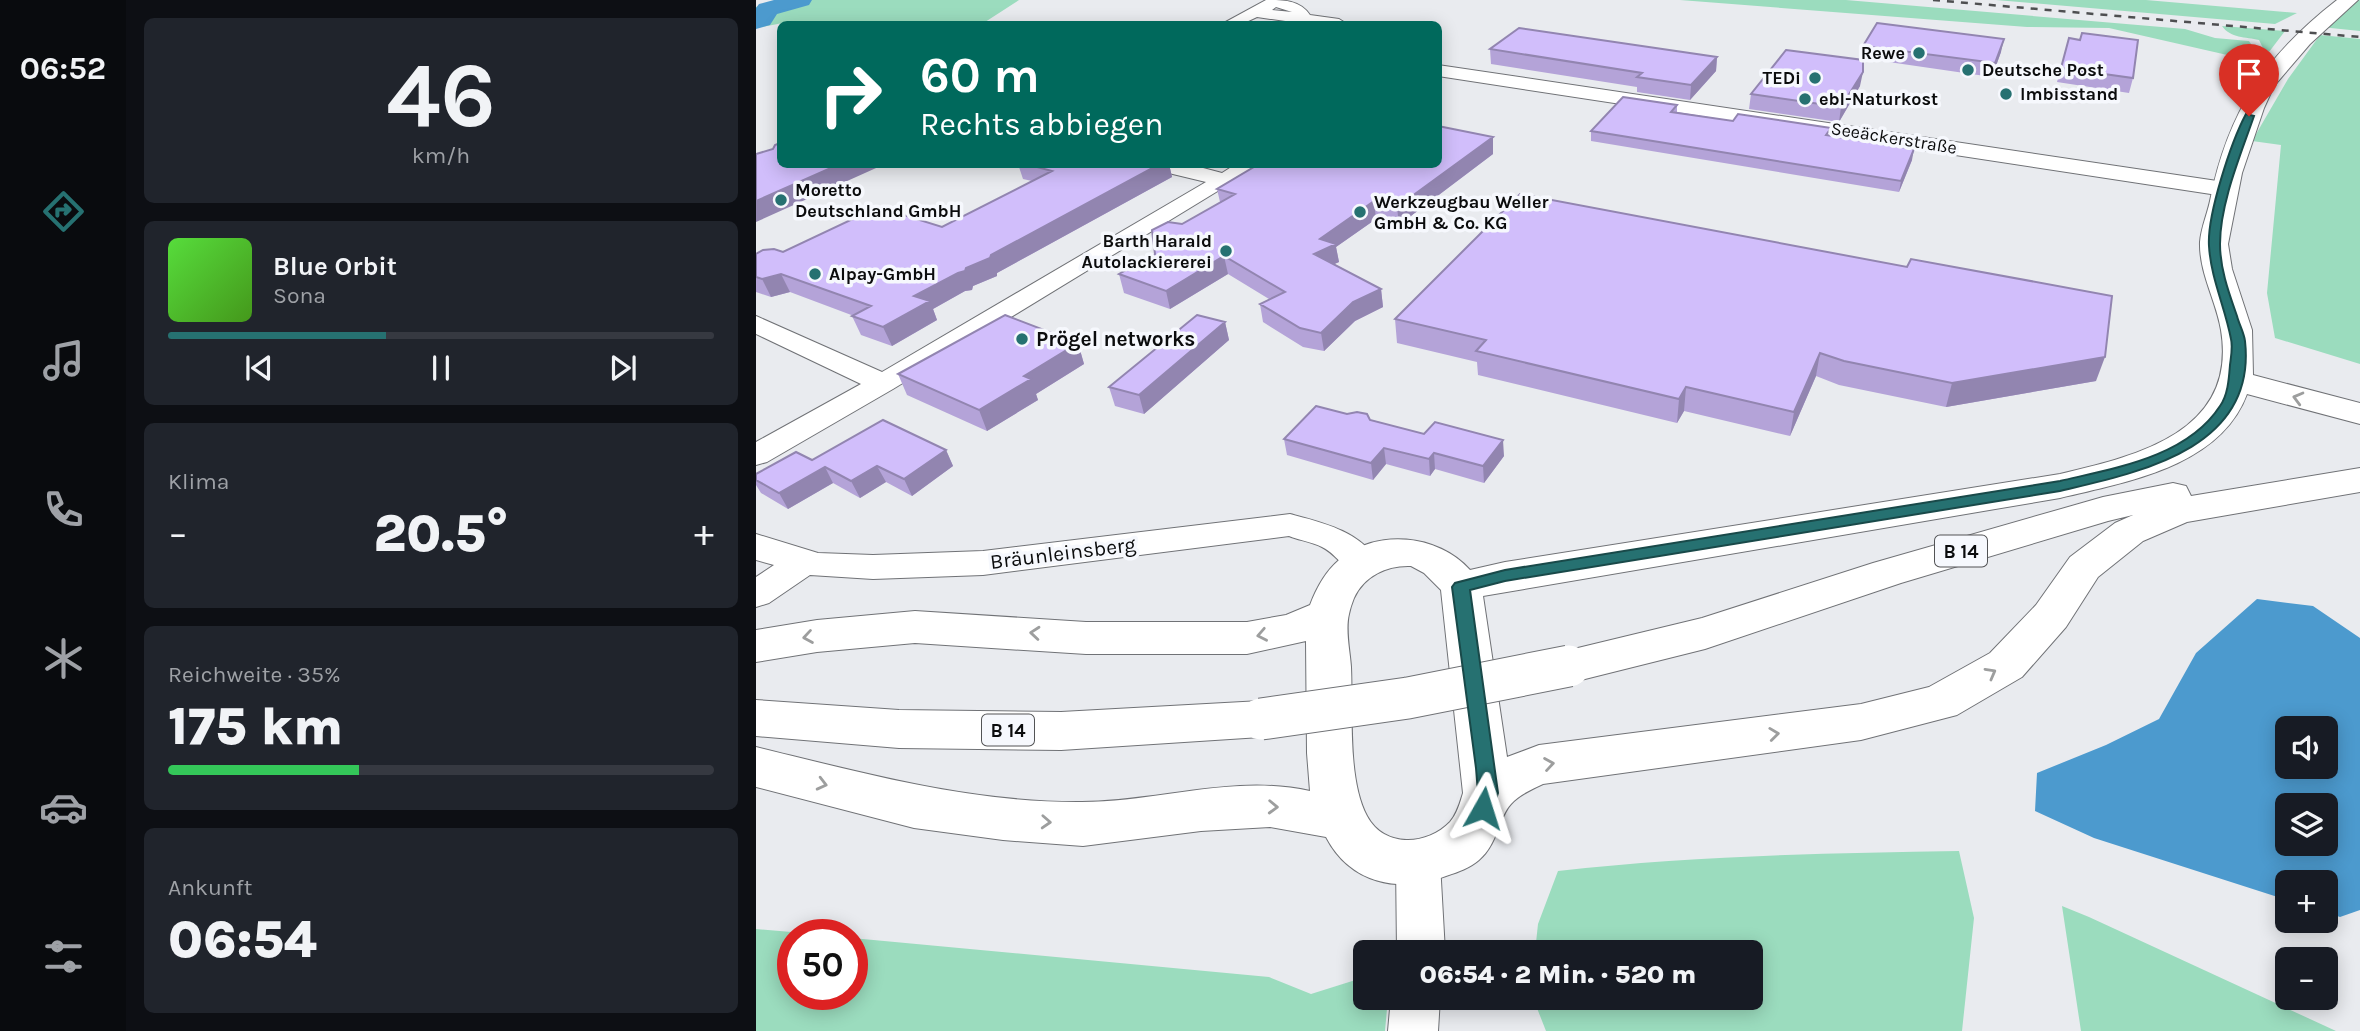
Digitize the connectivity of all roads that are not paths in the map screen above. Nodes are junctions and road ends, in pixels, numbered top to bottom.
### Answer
1 (2349, 0) edge
2 (1236, 21) edge
3 (1317, 21) edge
4 (1442, 71) edge
5 (1176, 168) edge
6 (1245, 168) edge
7 (1224, 180) junction
8 (2224, 188) junction
9 (756, 324) edge
10 (2236, 381) junction
11 (883, 383) junction
12 (2360, 414) edge
13 (756, 455) edge
14 (2360, 474) edge
15 (2360, 480) edge
16 (756, 546) edge
17 (805, 562) junction
18 (1362, 563) junction
19 (1461, 587) junction
20 (756, 594) edge
21 (1327, 615) junction
22 (756, 646) edge
23 (756, 718) edge
24 (756, 767) edge
25 (1488, 793) junction
26 (1343, 819) junction
27 (1418, 863) junction
28 (1421, 940) edge

1 - 8 main road
2 - 3 street
4 - 8 street, Seeäckerstraße
5 - 7 street
6 - 7 street
7 - 11 street
8 - 10 main road
9 - 11 street
12 -> 10 main road
10 - 19 main road
11 - 13 street
14 - 23 main road, B 14, bridge
25 -> 15 main road
16 - 17 street, Bräunleinsberg
17 - 18 street, Bräunleinsberg
17 - 20 street
18 - 19 main road
18 - 21 main road
19 - 25 main road
21 -> 22 main road
21 - 26 main road
24 -> 26 main road
25 - 27 main road
26 - 27 main road
27 - 28 street

